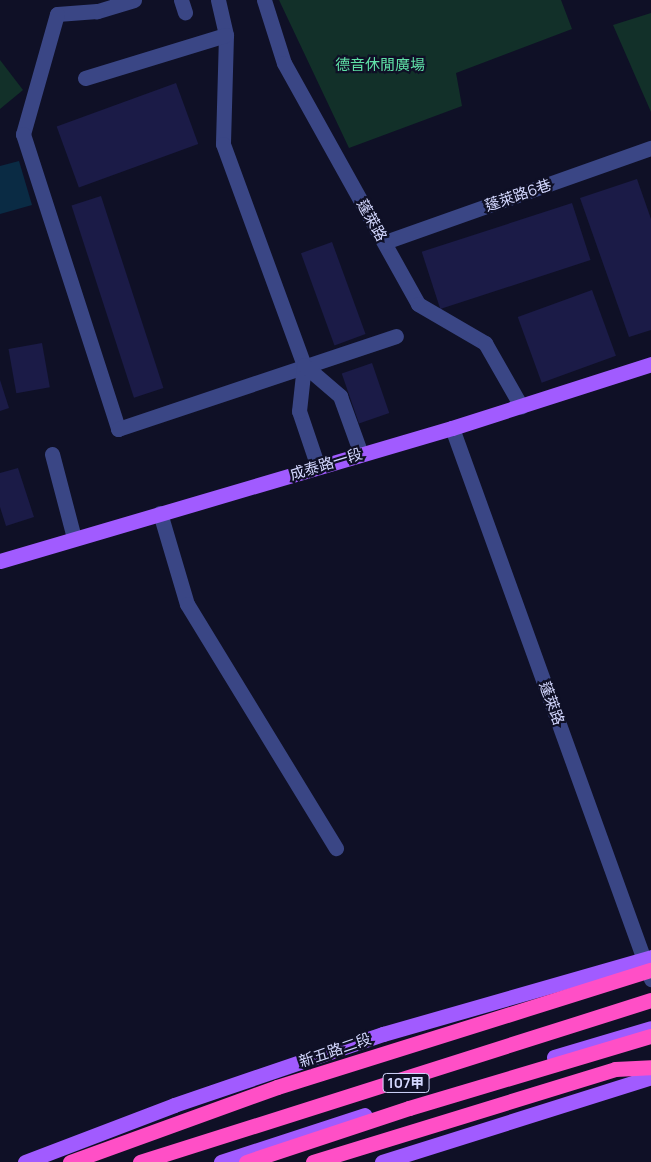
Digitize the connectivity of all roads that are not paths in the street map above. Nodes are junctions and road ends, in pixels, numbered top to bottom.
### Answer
1 (134, 0) edge
2 (218, 0) edge
3 (264, 0) edge
4 (226, 35) junction
5 (85, 78) dead end
6 (651, 148) edge
7 (385, 242) junction
8 (396, 336) dead end
9 (651, 364) edge
10 (304, 365) junction
11 (521, 406) junction
12 (452, 428) junction
13 (52, 454) dead end
14 (360, 454) junction
15 (318, 467) junction
16 (160, 513) junction
17 (74, 538) junction
18 (0, 561) edge
19 (336, 848) dead end
20 (650, 967) edge
21 (651, 1000) edge
22 (651, 1005) edge
23 (651, 1028) edge
24 (651, 1036) edge
25 (651, 1067) edge
26 (651, 1077) edge
27 (25, 1162) edge
28 (70, 1162) edge
29 (140, 1162) edge
30 (162, 1162) edge
31 (222, 1162) edge
32 (246, 1162) edge
33 (313, 1162) edge
34 (382, 1162) edge

1 - 10 street
2 - 4 street
3 - 7 street, 蓬萊路
4 - 5 street
4 - 10 street
6 - 7 street, 蓬萊路6巷
7 - 11 street, 蓬萊路
8 - 10 street
9 - 11 main road, 成泰路一段
10 - 14 street
10 - 15 street
11 - 12 main road, 成泰路一段
12 - 14 main road, 成泰路一段
12 - 20 street, 蓬萊路
13 - 17 street
14 - 15 main road, 成泰路一段
15 - 16 main road, 成泰路一段
16 - 17 main road, 成泰路一段
16 - 19 street
17 - 18 main road, 成泰路一段
20 - 27 main road, 新五路二段
20 - 28 highway
21 - 29 highway
22 - 30 main road, 107甲
23 - 31 main road, 107甲
24 - 32 highway
25 - 33 highway
26 - 34 main road

